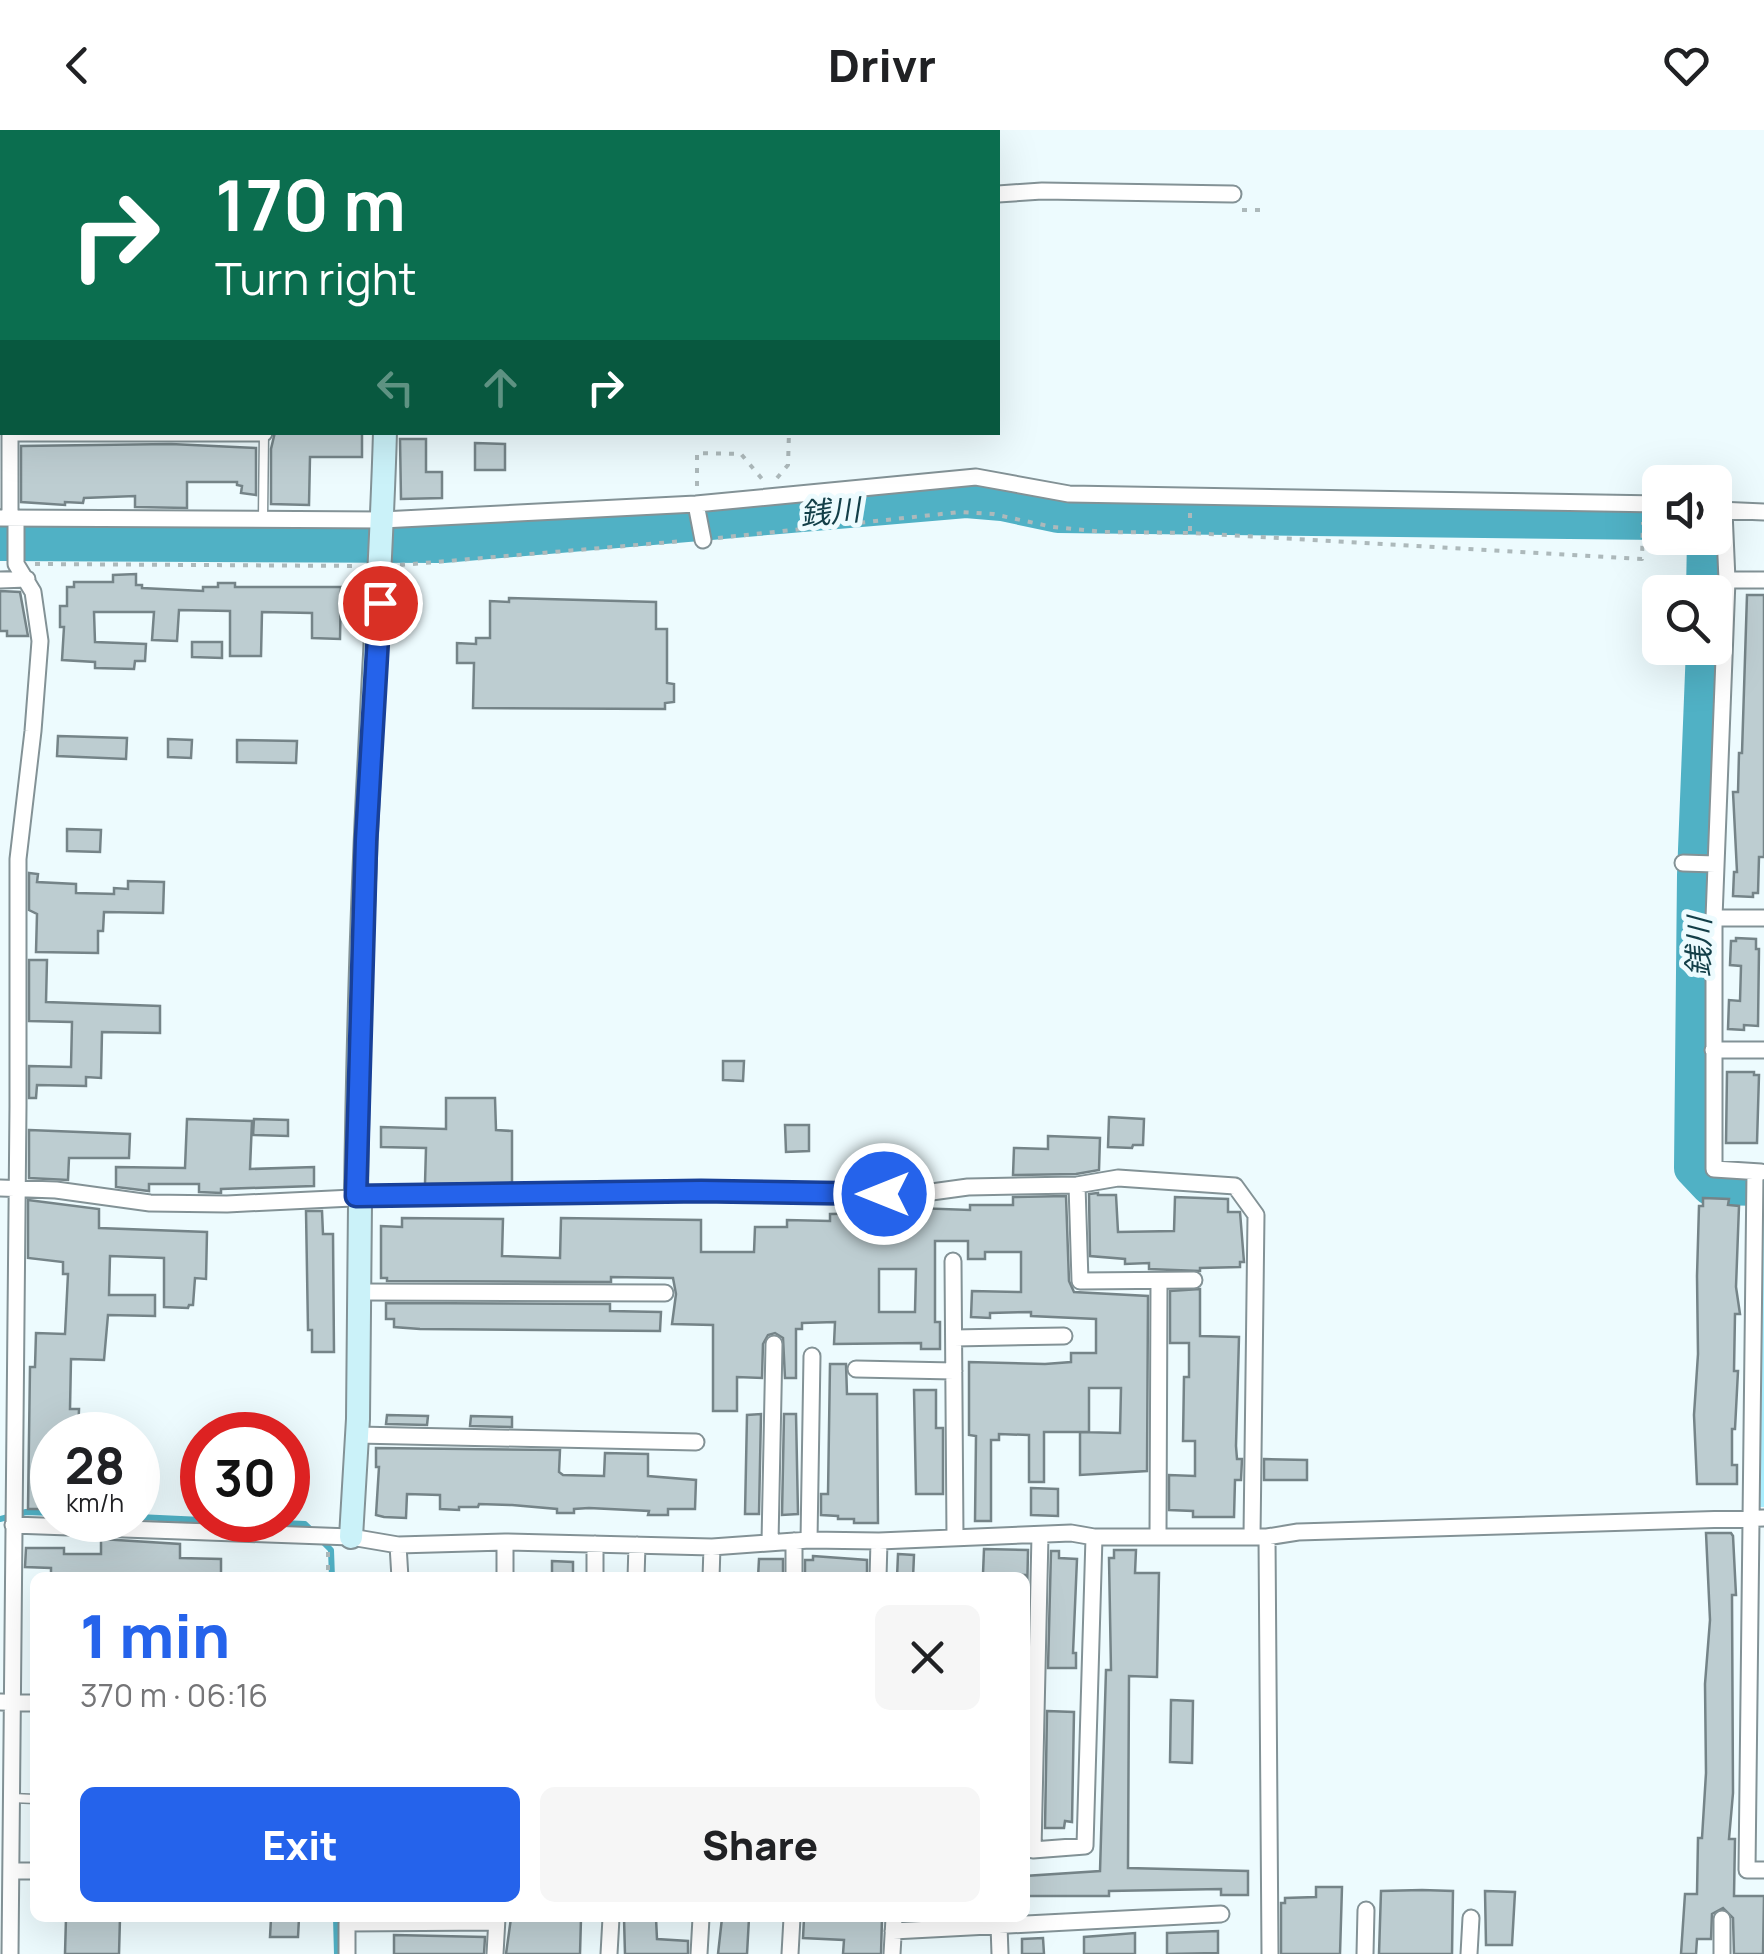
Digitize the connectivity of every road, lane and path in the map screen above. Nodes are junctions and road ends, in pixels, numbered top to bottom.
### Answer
1 (1000, 194) edge
2 (1233, 194) dead end
3 (10, 435) edge
4 (264, 435) edge
5 (385, 435) edge
6 (789, 435) edge
7 (1190, 504) dead end
8 (1642, 504) edge
9 (697, 507) junction
10 (1732, 511) edge
11 (1764, 512) edge
12 (10, 520) edge
13 (262, 521) junction
14 (382, 523) junction
15 (1190, 531) junction
16 (703, 538) joint
17 (1642, 555) edge
18 (0, 580) edge
19 (27, 580) junction
20 (1732, 580) edge
21 (1764, 580) edge
22 (1724, 665) edge
23 (1683, 863) dead end
24 (1716, 864) junction
25 (1714, 918) junction
26 (1764, 918) edge
27 (1713, 1050) junction
28 (1764, 1050) edge
29 (1757, 1180) edge
30 (1078, 1185) junction
31 (0, 1188) edge
32 (18, 1189) junction
33 (356, 1196) junction
34 (953, 1261) dead end
35 (1159, 1280) junction
36 (1194, 1280) dead end
37 (1758, 1288) edge
38 (360, 1292) junction
39 (665, 1293) dead end
40 (1064, 1336) dead end
41 (954, 1338) junction
42 (774, 1344) dead end
43 (812, 1356) dead end
44 (856, 1370) dead end
45 (954, 1372) junction
46 (356, 1435) junction
47 (696, 1442) dead end
48 (1758, 1518) edge
49 (13, 1525) junction
50 (1040, 1535) junction
51 (1158, 1535) junction
52 (1260, 1536) junction
53 (339, 1537) junction
54 (1094, 1537) junction
55 (955, 1538) junction
56 (802, 1540) junction
57 (879, 1541) junction
58 (505, 1542) junction
59 (770, 1542) junction
60 (596, 1544) junction
61 (398, 1545) junction
62 (637, 1545) junction
63 (712, 1547) junction
64 (330, 1572) edge
65 (400, 1572) edge
66 (505, 1572) edge
67 (595, 1572) edge
68 (636, 1572) edge
69 (711, 1572) edge
70 (795, 1572) edge
71 (878, 1572) edge
72 (7, 1587) edge
73 (6, 1702) edge
74 (12, 1798) junction
75 (30, 1799) edge
76 (1764, 1870) edge
77 (12, 1871) junction
78 (30, 1872) edge
79 (1366, 1910) dead end
80 (6, 1912) edge
81 (1220, 1914) dead end
82 (1471, 1918) dead end
83 (1722, 1919) dead end
84 (397, 1922) edge
85 (497, 1922) edge
86 (611, 1922) edge
87 (701, 1922) edge
88 (792, 1922) edge
89 (894, 1924) edge
90 (998, 1925) junction
91 (10, 1954) edge
92 (347, 1954) edge
93 (495, 1954) edge
94 (609, 1954) edge
95 (699, 1954) edge
96 (790, 1954) edge
97 (892, 1954) edge
98 (1000, 1954) edge
99 (1270, 1954) edge
100 (1365, 1954) edge
101 (1469, 1954) edge
102 (1722, 1954) edge

1 - 2 street
3 - 12 street
4 - 13 lane
5 - 14 street
6 - 9 path
7 - 15 path
8 - 9 street
9 - 14 street
9 - 16 street
10 - 11 street
12 - 13 street
12 - 19 street
13 - 14 street
14 - 33 street
15 - 16 path
15 - 17 path
18 - 19 street
19 - 32 street
20 - 21 street
22 - 24 street
23 - 24 street
24 - 25 street
25 - 26 street
25 - 27 street
27 - 28 street
27 - 29 street
29 - 37 street
30 - 33 street
30 - 35 street
30 - 52 street
31 - 32 street
32 - 33 street
32 - 49 street
33 - 38 street
34 - 41 street
35 - 36 street
35 - 51 street
37 - 48 street
38 - 39 street
38 - 46 street
40 - 41 street
41 - 45 street
42 - 59 street
43 - 56 street
44 - 45 street
45 - 55 street
46 - 47 street
46 - 53 street
48 - 52 street
48 - 76 street
49 - 53 street
49 - 72 street
50 - 54 street
50 - 54 street
50 - 55 street
51 - 52 street
51 - 54 street
52 - 99 street
53 - 61 street
53 - 64 path
55 - 57 street
56 - 57 street
56 - 59 street
56 - 70 street
57 - 71 street
58 - 60 street
58 - 61 street
58 - 66 street
59 - 63 street
60 - 62 street
60 - 67 street
61 - 65 street
62 - 63 street
62 - 68 street
63 - 69 street
72 - 73 street
73 - 74 street
74 - 75 lane
74 - 77 street
77 - 78 street
77 - 80 street
79 - 100 street
80 - 91 street
81 - 90 street
82 - 101 street
83 - 102 street
84 - 92 street
85 - 93 street
86 - 94 street
87 - 95 street
88 - 96 street
89 - 90 street
89 - 97 street
90 - 98 street

